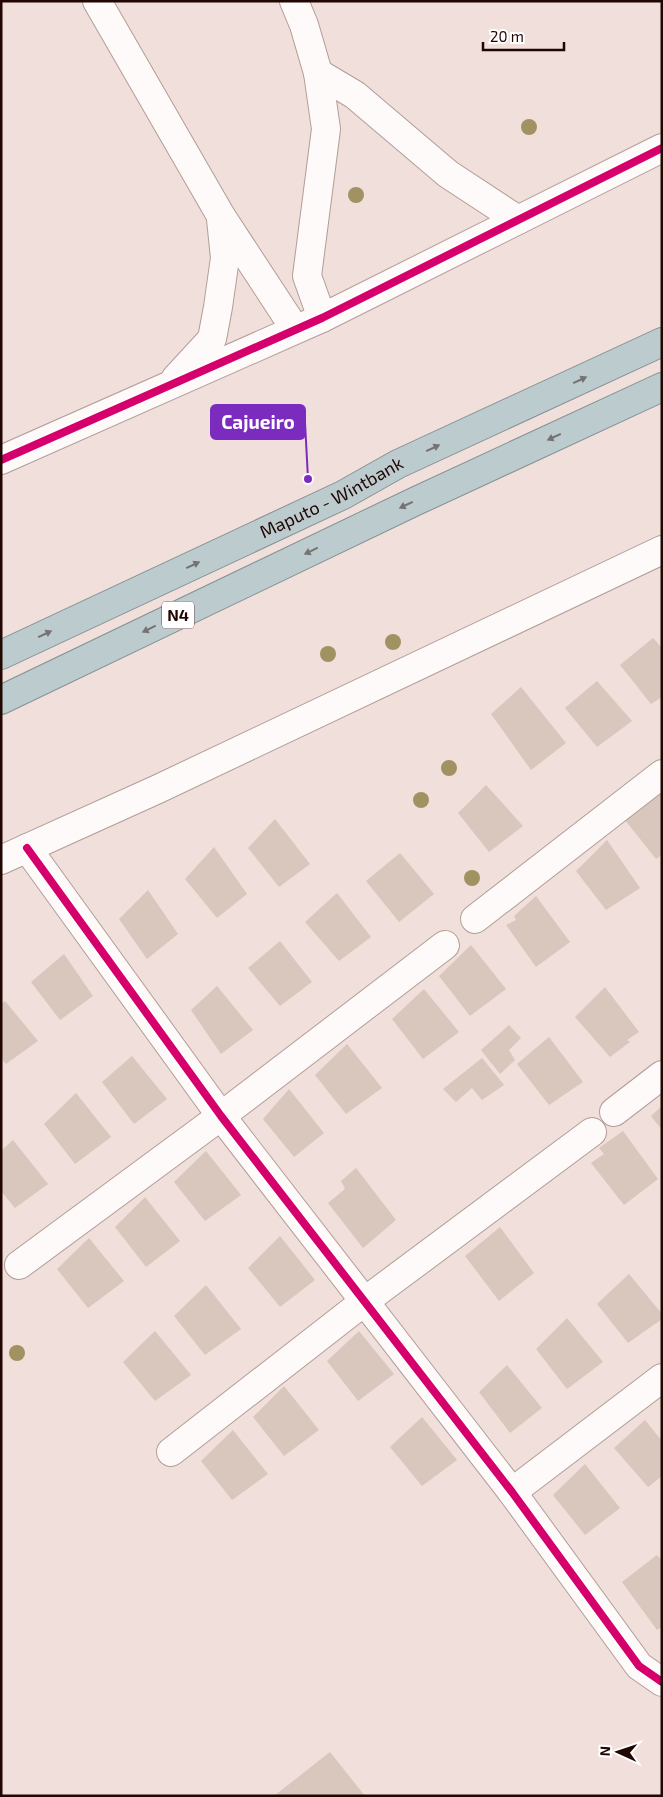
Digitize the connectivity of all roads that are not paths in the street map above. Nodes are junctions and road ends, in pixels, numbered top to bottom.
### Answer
1 (96, 1) edge
2 (294, 1) edge
3 (318, 73) junction
4 (662, 148) edge
5 (221, 216) junction
6 (518, 220) junction
7 (322, 318) junction
8 (295, 330) junction
9 (662, 342) edge
10 (662, 387) edge
11 (164, 390) junction
12 (1, 460) edge
13 (662, 550) edge
14 (1, 655) edge
15 (1, 700) edge
16 (662, 774) edge
17 (27, 848) junction
18 (1, 860) edge
19 (475, 919) dead end
20 (445, 945) dead end
21 (662, 1075) edge
22 (614, 1112) dead end
23 (221, 1116) junction
24 (592, 1132) dead end
25 (19, 1264) dead end
26 (365, 1301) junction
27 (662, 1378) edge
28 (171, 1452) dead end
29 (512, 1492) junction
30 (662, 1682) edge

1 - 5 street
2 - 3 street
3 - 6 street
3 - 7 street
4 - 6 street
5 - 8 street
5 - 11 street
6 - 7 street
7 - 8 street
8 - 11 street
14 -> 9 highway, Maputo - Wintbank / N4
10 -> 15 highway, N4
11 - 12 street
13 - 17 street
16 - 19 street
17 - 18 street
17 - 23 street
20 - 23 street
21 - 22 street
23 - 25 street
23 - 26 street
24 - 26 street
26 - 28 street
26 - 29 street
27 - 29 street
29 - 30 street

